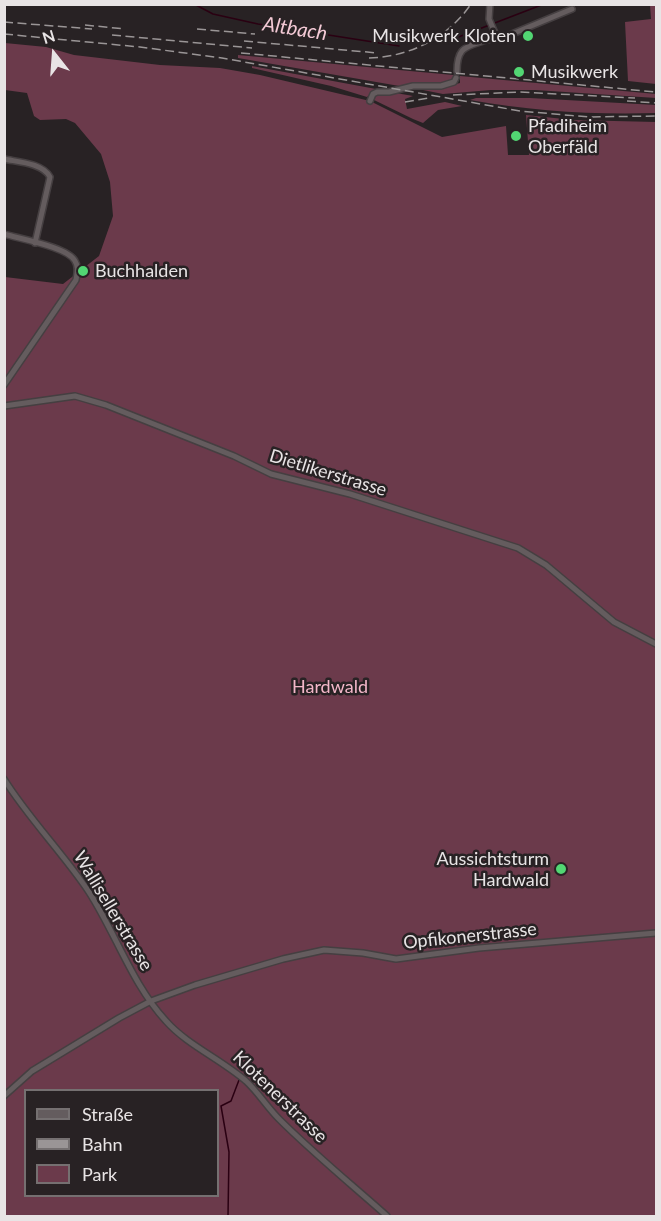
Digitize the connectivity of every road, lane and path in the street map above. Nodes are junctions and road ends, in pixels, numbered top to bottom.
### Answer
1 (490, 4) edge
2 (572, 9) dead end
3 (494, 34) junction
4 (457, 71) dead end
5 (456, 78) dead end
6 (370, 101) dead end
7 (4, 159) edge
8 (4, 234) edge
9 (35, 243) junction
10 (4, 386) edge
11 (4, 406) edge
12 (657, 644) edge
13 (4, 779) edge
14 (657, 933) edge
15 (151, 1001) junction
16 (4, 1096) edge
17 (387, 1216) edge

1 - 3 street
2 - 3 street
3 - 4 street
5 - 6 street
7 - 9 street
8 - 9 street
9 - 10 street
11 - 12 street, Dietlikerstrasse
13 - 15 street, Wallisellerstrasse
14 - 15 street, Opfikonerstrasse
15 - 16 street, Opfikonerstrasse
15 - 17 street, Klotenerstrasse

